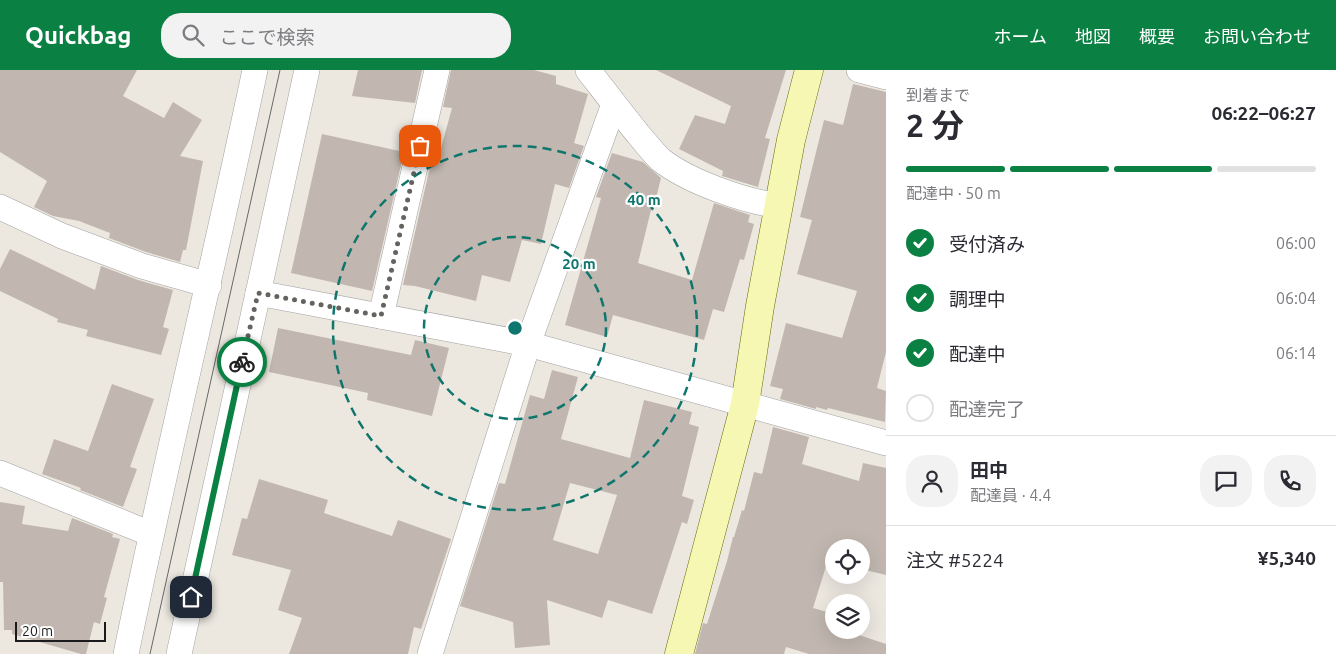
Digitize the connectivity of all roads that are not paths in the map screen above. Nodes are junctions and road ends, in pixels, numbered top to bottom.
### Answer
1 (255, 70) edge
2 (307, 70) edge
3 (437, 70) edge
4 (588, 70) edge
5 (809, 70) edge
6 (859, 70) edge
7 (886, 78) edge
8 (614, 104) junction
9 (779, 206) junction
10 (0, 208) edge
11 (209, 285) junction
12 (258, 293) junction
13 (381, 316) junction
14 (528, 344) junction
15 (745, 404) junction
16 (886, 444) edge
17 (0, 473) edge
18 (151, 534) junction
19 (126, 654) edge
20 (179, 654) edge
21 (430, 654) edge
22 (679, 654) edge

1 - 11 street
2 - 12 street
3 - 13 street
4 - 8 street
5 - 9 street
6 - 7 street
8 - 9 street
8 - 14 street
9 - 15 street
10 - 11 street
11 - 18 street
12 - 13 street
12 - 20 street
13 - 14 street
14 - 15 street
14 - 21 street
15 - 16 street
15 - 22 street
17 - 18 street
18 - 19 street

